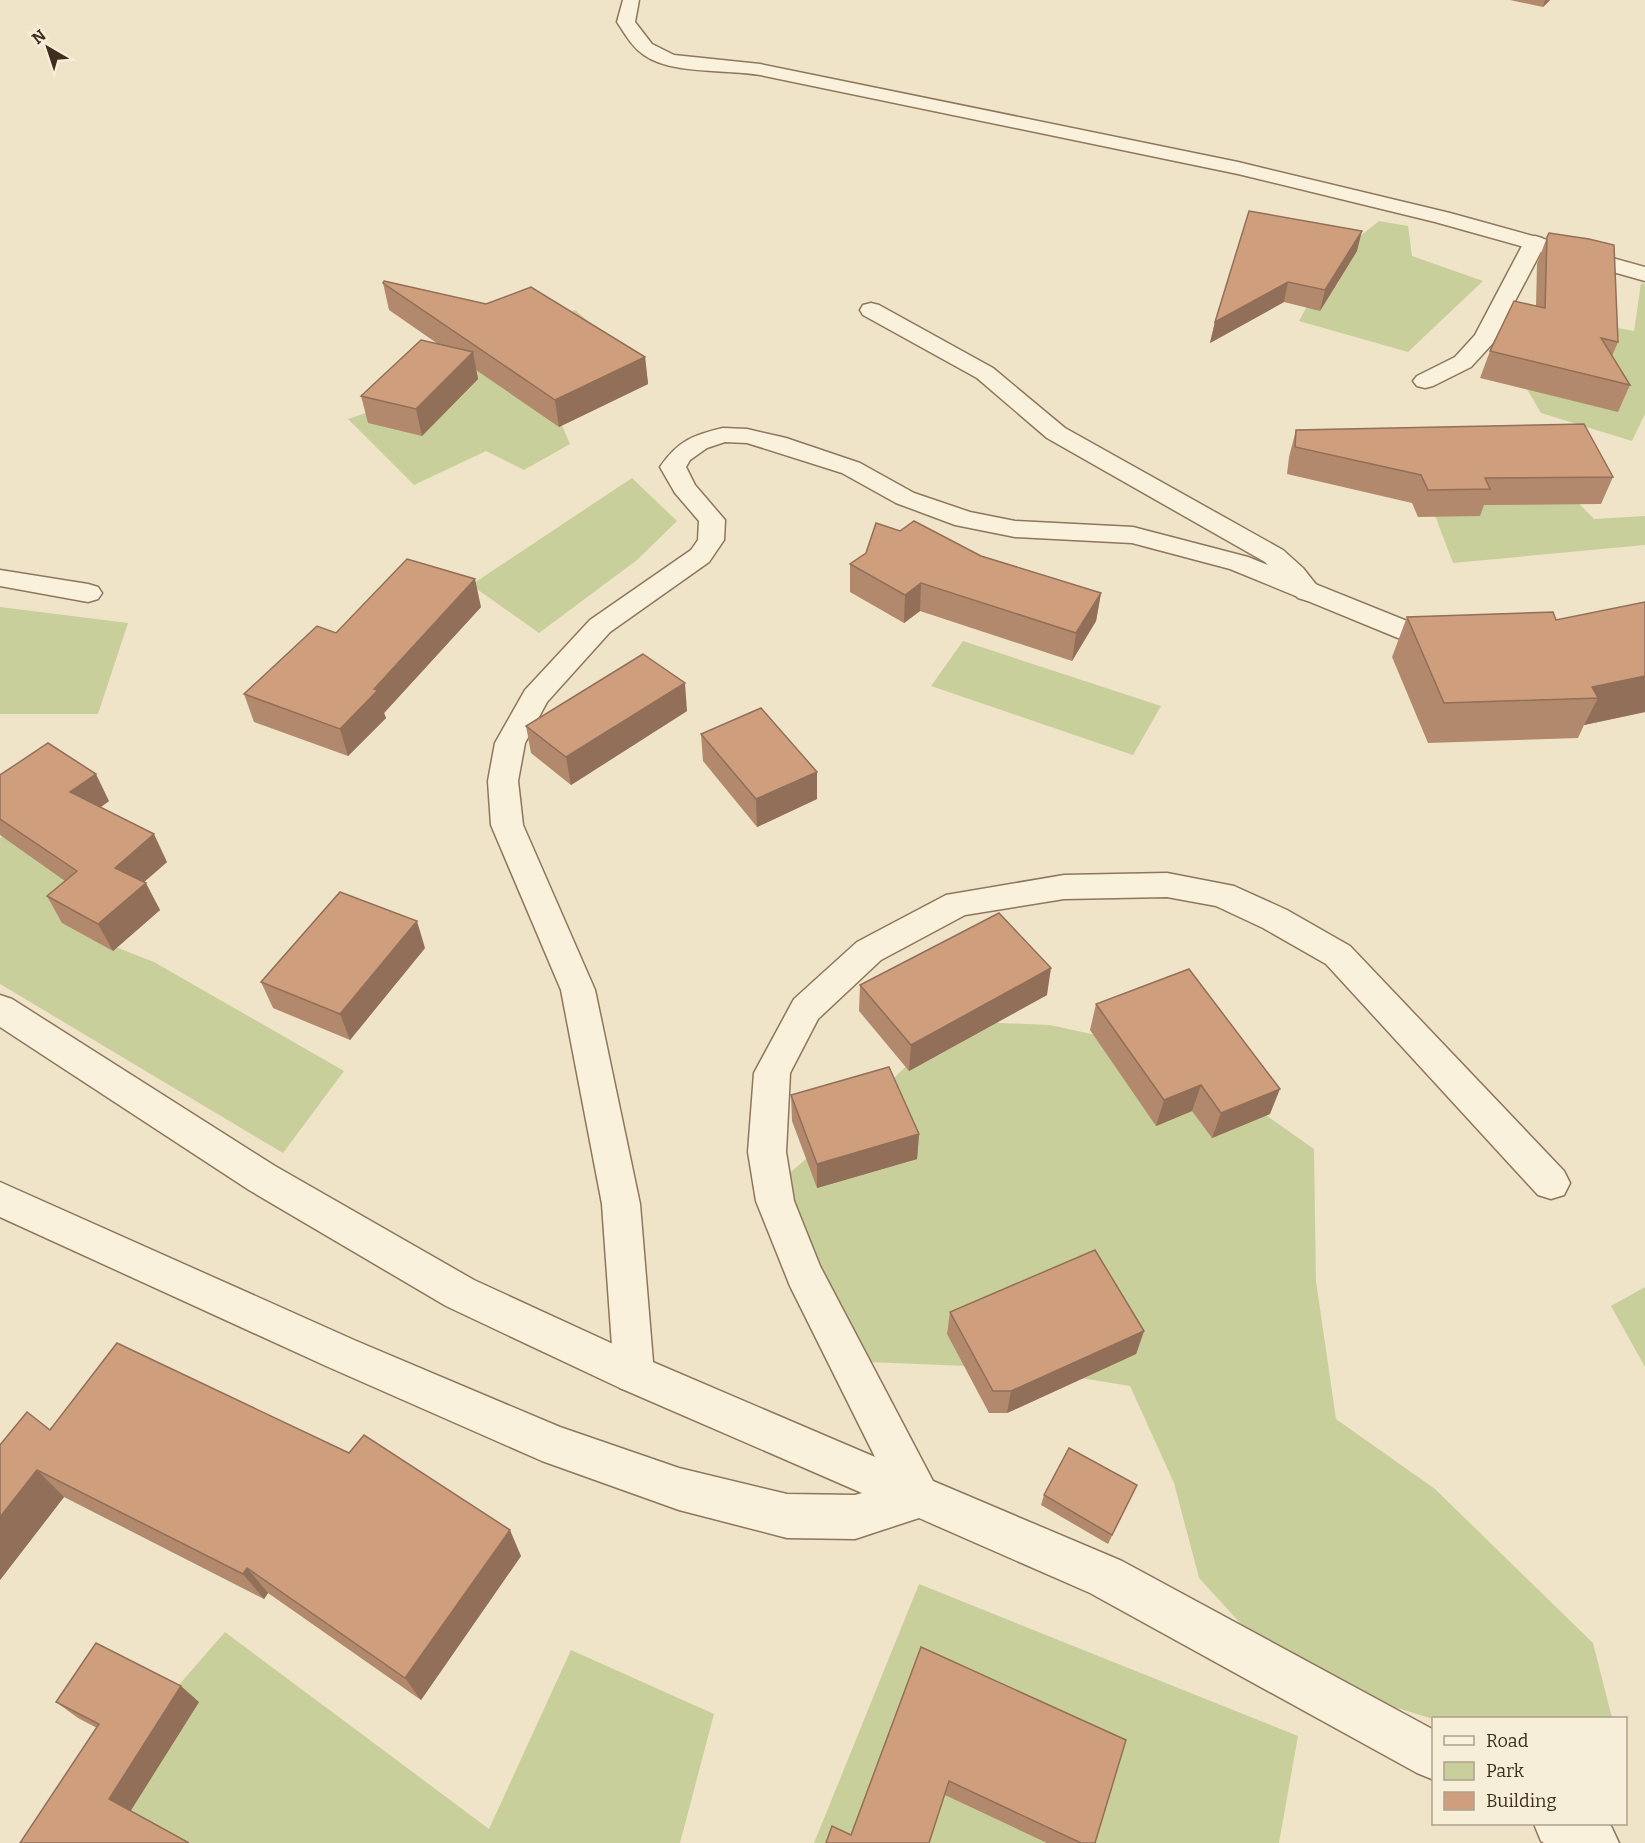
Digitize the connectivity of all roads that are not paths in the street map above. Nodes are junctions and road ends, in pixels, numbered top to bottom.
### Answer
1 (631, 0) edge
2 (1535, 242) junction
3 (1645, 274) edge
4 (871, 310) dead end
5 (1425, 381) dead end
6 (0, 578) edge
7 (1308, 592) junction
8 (88, 593) dead end
9 (1467, 637) edge
10 (0, 1010) edge
11 (1551, 1183) dead end
12 (0, 1199) edge
13 (634, 1374) junction
14 (918, 1497) junction
15 (1432, 1755) edge
16 (1560, 1825) edge
17 (1594, 1843) edge

1 - 2 street
2 - 3 street
2 - 5 street
4 - 7 street
6 - 8 street
7 - 9 street
7 - 13 street
10 - 13 street
11 - 14 street
12 - 14 street
13 - 14 street
14 - 15 street
16 - 17 street

